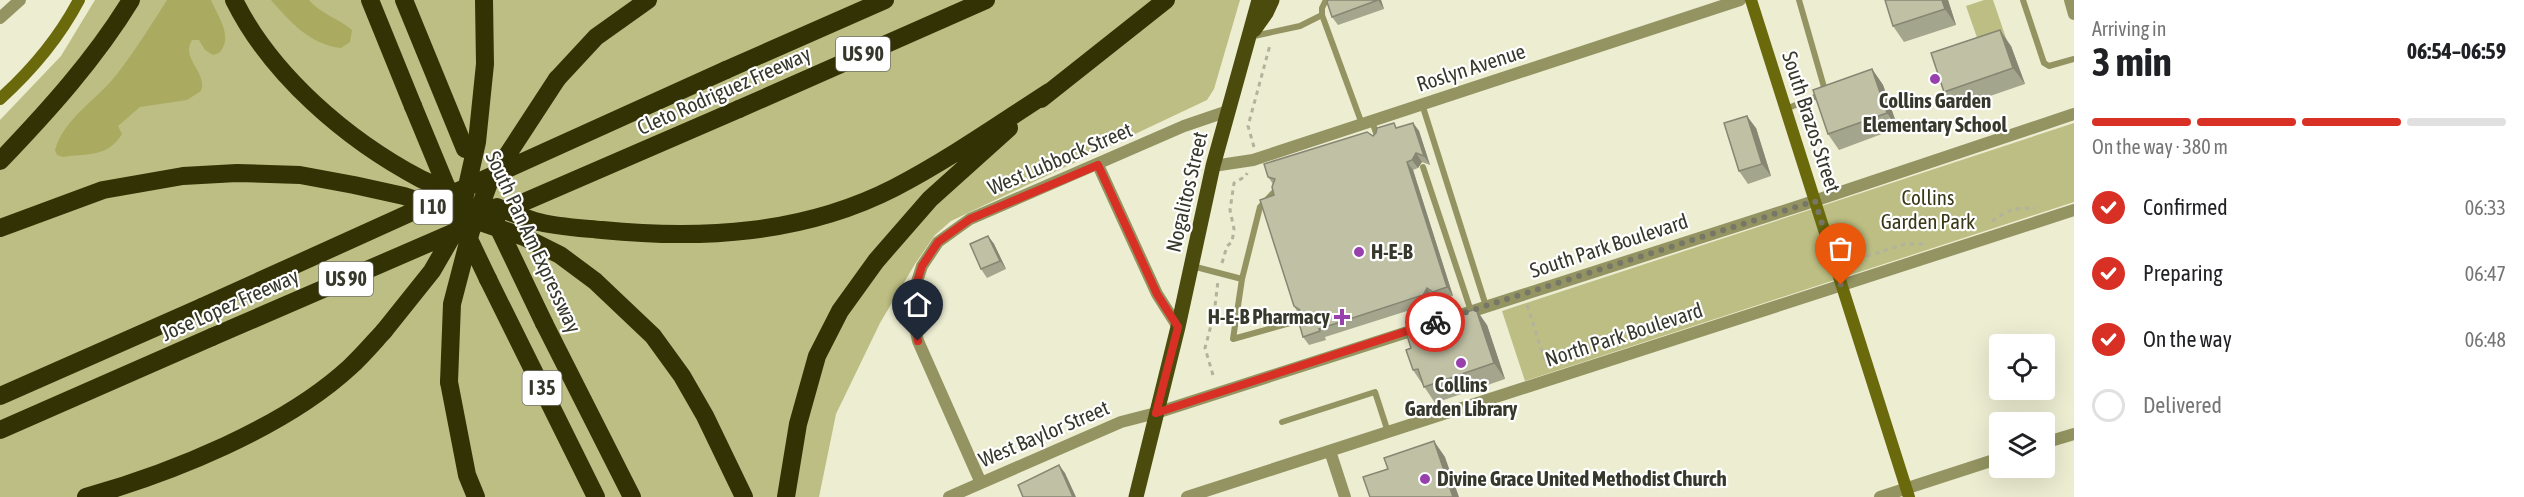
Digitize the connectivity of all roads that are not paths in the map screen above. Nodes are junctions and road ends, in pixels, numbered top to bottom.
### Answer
1 (20, 0) edge
2 (79, 0) edge
3 (131, 0) edge
4 (234, 0) edge
5 (370, 0) edge
6 (404, 0) edge
7 (484, 0) edge
8 (648, 0) edge
9 (885, 0) edge
10 (986, 0) edge
11 (1166, 0) edge
12 (1259, 0) edge
13 (1272, 0) edge
14 (1326, 0) edge
15 (1740, 0) edge
16 (1751, 0) edge
17 (1799, 0) edge
18 (2024, 0) edge
19 (2070, 0) edge
20 (2074, 14) edge
21 (1322, 15) junction
22 (0, 18) edge
23 (1248, 37) junction
24 (2074, 59) edge
25 (1049, 92) junction
26 (0, 99) edge
27 (1422, 104) junction
28 (1785, 109) junction
29 (1228, 111) junction
30 (2074, 114) edge
31 (1367, 122) junction
32 (1378, 139) edge
33 (0, 161) edge
34 (1098, 165) junction
35 (1213, 166) junction
36 (1423, 167) dead end
37 (464, 188) joint
38 (1276, 190) edge
39 (1815, 201) junction
40 (2074, 210) edge
41 (479, 222) joint
42 (0, 228) edge
43 (1192, 266) junction
44 (1242, 279) junction
45 (1841, 285) junction
46 (1434, 302) dead end
47 (1486, 306) junction
48 (1471, 311) junction
49 (1301, 320) edge
50 (1441, 320) junction
51 (1178, 327) junction
52 (0, 396) edge
53 (1156, 413) junction
54 (1282, 422) dead end
55 (0, 430) edge
56 (1388, 433) junction
57 (2074, 434) edge
58 (2055, 440) edge
59 (1330, 451) junction
60 (1989, 462) edge
61 (981, 483) junction
62 (1907, 493) edge
63 (86, 497) edge
64 (476, 497) edge
65 (596, 497) edge
66 (632, 497) edge
67 (744, 497) edge
68 (786, 497) edge
69 (949, 497) edge
70 (1136, 497) edge
71 (1187, 497) edge
72 (1345, 497) edge
73 (1880, 497) edge

1 - 22 street
2 - 26 street
3 - 33 highway
4 - 25 highway
5 - 65 highway, I 35, bridge
6 - 66 highway, South Pan Am Expressway / I 35, bridge
7 - 63 highway, bridge
8 - 64 highway, bridge
9 - 37 highway, Cleto Rodriguez Freeway / US 90, bridge
10 - 41 highway, Cleto Rodriguez Freeway / US 90, bridge
11 - 25 highway
12 - 23 main road, Nogalitos Street
13 - 23 main road, Nogalitos Street
14 - 21 lane
15 - 27 street, Roslyn Avenue
16 - 28 street, South Brazos Street
17 - 28 lane
18 - 24 lane
19 - 20 street
21 - 23 lane
21 - 31 lane
23 - 29 main road, Nogalitos Street
25 - 68 highway
27 - 31 street, Roslyn Avenue
27 - 47 lane
28 - 39 street, South Brazos Street
29 - 34 street, West Lubbock Street
29 - 35 main road, Nogalitos Street
30 - 39 street, South Park Boulevard
31 - 32 lane
31 - 35 street, Roslyn Avenue
34 - 51 street
34 - 61 street, West Lubbock Street
35 - 43 main road, Nogalitos Street
36 - 48 lane
37 - 52 highway, Jose Lopez Freeway / US 90, bridge
38 - 44 lane
39 - 45 street, South Brazos Street
39 - 47 street, South Park Boulevard
40 - 45 street, North Park Boulevard
41 - 55 highway, Jose Lopez Freeway / US 90, bridge
42 - 67 highway, I 10
43 - 44 lane
43 - 51 main road, Nogalitos Street
44 - 49 lane
45 - 56 street, North Park Boulevard
45 - 62 street, South Brazos Street
46 - 50 lane
47 - 48 street, South Park Boulevard
48 - 50 street, South Park Boulevard
50 - 53 street, South Park Boulevard
51 - 53 main road, Nogalitos Street
53 - 61 street, West Baylor Street
53 - 70 main road, Nogalitos Street
54 - 56 lane
56 - 59 street, North Park Boulevard
57 - 58 street
59 - 71 street, North Park Boulevard
59 - 72 street
60 - 62 street
61 - 69 street, West Baylor Street
62 - 73 street

